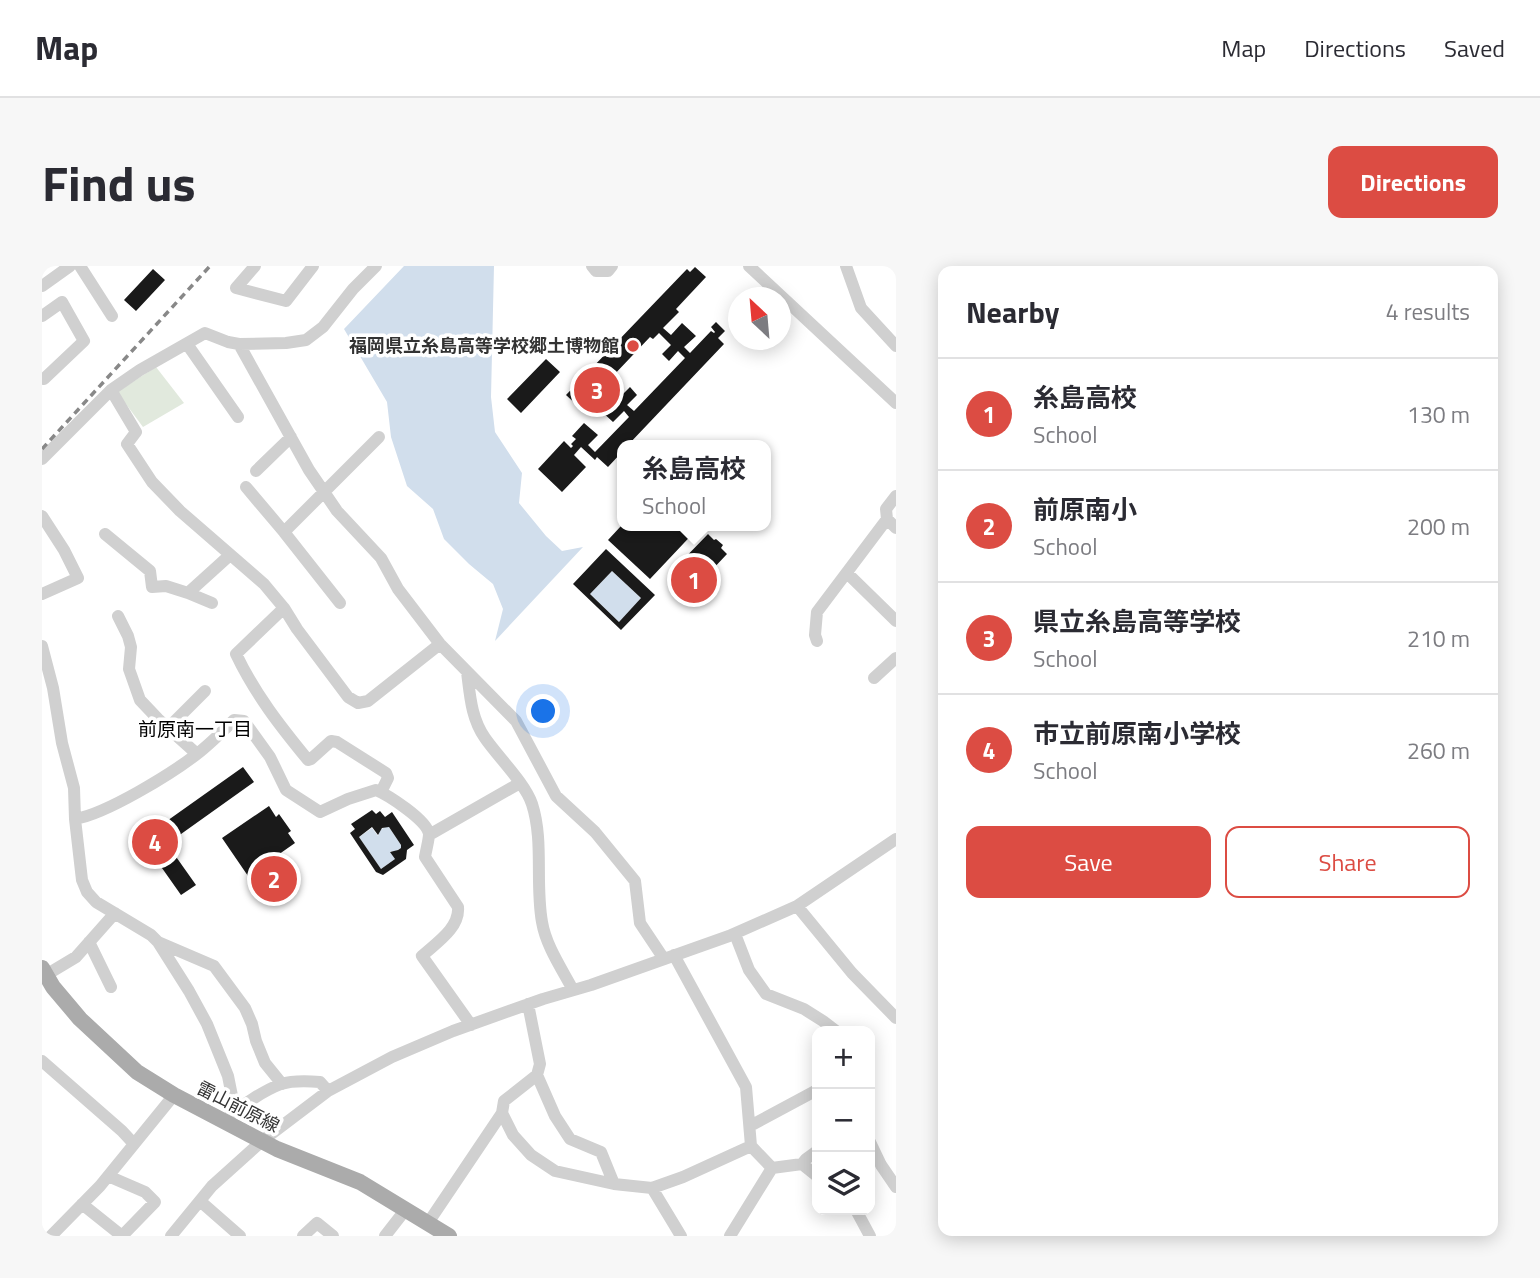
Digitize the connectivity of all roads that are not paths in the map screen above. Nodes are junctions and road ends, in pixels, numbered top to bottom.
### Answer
1 (70, 266) edge
2 (80, 266) edge
3 (255, 266) edge
4 (313, 266) edge
5 (376, 266) edge
6 (592, 266) edge
7 (612, 266) edge
8 (749, 266) edge
9 (846, 266) edge
10 (42, 286) edge
11 (42, 316) edge
12 (111, 316) dead end
13 (187, 344) junction
14 (239, 344) junction
15 (896, 346) edge
16 (43, 379) edge
17 (111, 390) junction
18 (896, 403) edge
19 (238, 416) dead end
20 (291, 437) junction
21 (379, 437) dead end
22 (42, 459) edge
23 (256, 471) dead end
24 (246, 487) dead end
25 (324, 491) junction
26 (896, 496) edge
27 (42, 516) edge
28 (892, 523) edge
29 (284, 532) junction
30 (105, 534) dead end
31 (230, 555) junction
32 (847, 573) junction
33 (188, 593) junction
34 (42, 594) edge
35 (212, 603) dead end
36 (340, 603) dead end
37 (284, 608) junction
38 (118, 616) dead end
39 (896, 621) edge
40 (817, 641) dead end
41 (440, 644) junction
42 (42, 646) edge
43 (896, 658) edge
44 (467, 672) junction
45 (874, 678) dead end
46 (205, 691) dead end
47 (47, 692) edge
48 (168, 728) junction
49 (197, 754) junction
50 (520, 783) junction
51 (381, 792) junction
52 (75, 819) junction
53 (429, 835) junction
54 (896, 839) edge
55 (797, 906) junction
56 (115, 913) junction
57 (735, 934) junction
58 (89, 942) junction
59 (158, 942) junction
60 (669, 957) junction
61 (46, 979) edge
62 (111, 987) dead end
63 (573, 990) junction
64 (528, 1004) junction
65 (896, 1018) edge
66 (471, 1025) junction
67 (830, 1026) edge
68 (42, 1061) edge
69 (537, 1075) junction
70 (282, 1084) junction
71 (328, 1091) junction
72 (812, 1093) edge
73 (174, 1095) junction
74 (502, 1113) junction
75 (229, 1116) junction
76 (750, 1126) junction
77 (262, 1141) junction
78 (134, 1144) junction
79 (751, 1146) junction
80 (816, 1152) edge
81 (875, 1152) edge
82 (803, 1164) junction
83 (772, 1168) junction
84 (812, 1172) edge
85 (108, 1176) junction
86 (614, 1184) junction
87 (896, 1187) edge
88 (652, 1188) junction
89 (200, 1201) junction
90 (82, 1204) junction
91 (406, 1209) junction
92 (859, 1215) edge
93 (432, 1228) edge
94 (51, 1236) edge
95 (171, 1236) edge
96 (240, 1236) edge
97 (303, 1236) edge
98 (333, 1236) edge
99 (385, 1236) edge
100 (449, 1236) edge
101 (681, 1236) edge
102 (730, 1236) edge
103 (870, 1236) edge

1 - 10 street
2 - 12 street
3 - 4 street
5 - 14 street
6 - 7 street
8 - 18 street
9 - 15 street
11 - 16 street
13 - 14 street
13 - 17 street
13 - 19 street
14 - 20 street
17 - 22 street
17 - 31 street
20 - 23 street
20 - 25 street
21 - 25 street
24 - 29 street
25 - 29 street
25 - 41 street
26 - 28 street
27 - 34 street
28 - 32 street
29 - 36 street
30 - 33 street
31 - 33 street
31 - 37 street
32 - 39 street
32 - 40 street
33 - 35 street
37 - 41 street
37 - 51 street
38 - 48 street
41 - 44 street
42 - 47 street
43 - 45 street
44 - 50 street
44 - 60 street
46 - 48 street
47 - 52 street
48 - 49 street
49 - 51 street
49 - 52 street
50 - 53 street
50 - 63 street
51 - 53 street
52 - 56 street
53 - 66 street
54 - 55 street
55 - 57 street
55 - 65 street
56 - 58 street
56 - 59 street
57 - 60 street
57 - 67 street
58 - 61 street
58 - 62 street
59 - 70 street
59 - 75 street
60 - 63 street
60 - 76 street
61 - 73 main road, 雷山前原線
63 - 64 street
64 - 66 street
64 - 69 street
66 - 71 street
68 - 78 street
69 - 74 street
69 - 86 street
70 - 71 street
70 - 75 street
71 - 77 street
72 - 76 street
73 - 75 main road, 雷山前原線
73 - 78 street
74 - 86 street
74 - 93 street
75 - 77 main road, 雷山前原線
76 - 79 street
77 - 89 street
77 - 91 main road, 雷山前原線
78 - 85 street
79 - 83 street
79 - 88 street
80 - 82 street
81 - 87 street
82 - 83 street
82 - 84 street
83 - 102 street
85 - 90 street
85 - 90 street
86 - 88 street
88 - 101 street
89 - 95 street
89 - 96 street
90 - 94 street
91 - 93 main road, 雷山前原線
91 - 99 street
92 - 103 street
93 - 100 main road, 雷山前原線
97 - 98 street

